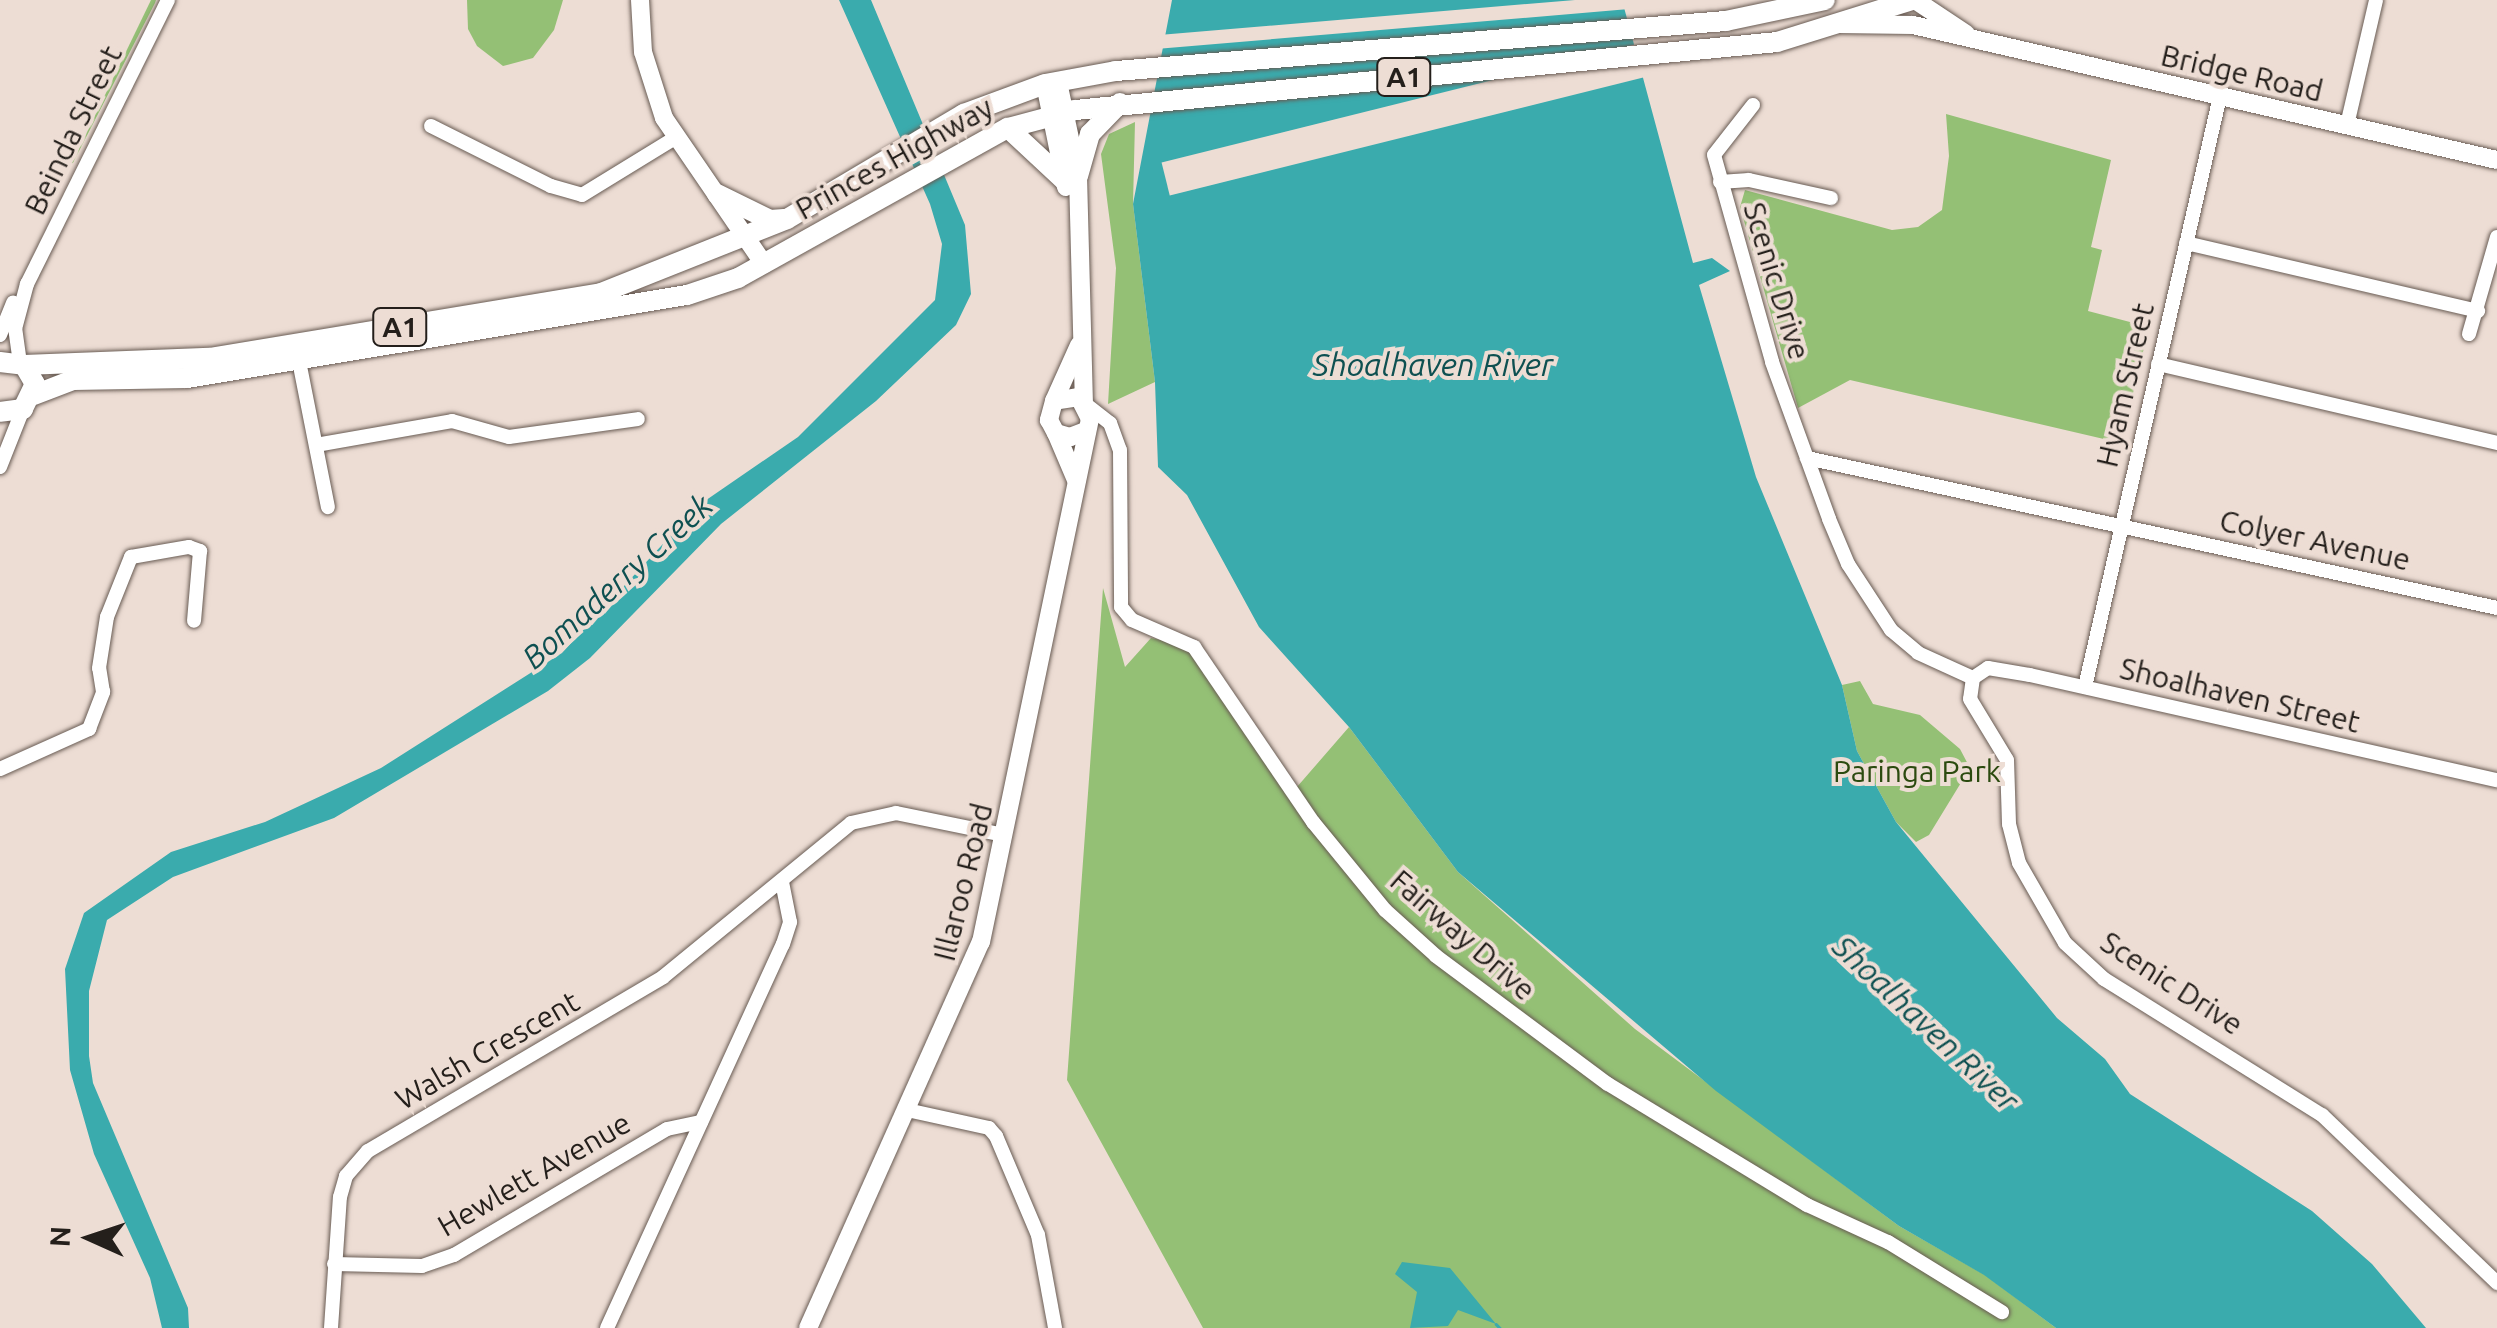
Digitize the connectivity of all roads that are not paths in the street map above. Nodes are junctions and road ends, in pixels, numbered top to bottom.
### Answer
1 (168, 0) edge
2 (640, 0) edge
3 (1825, 0) edge
4 (1913, 0) edge
5 (2376, 0) edge
6 (1837, 24) junction
7 (1975, 40) junction
8 (1052, 83) junction
9 (2220, 96) junction
10 (1129, 101) junction
11 (1753, 105) dead end
12 (1058, 114) junction
13 (2347, 125) junction
14 (432, 126) dead end
15 (1008, 128) junction
16 (676, 138) junction
17 (2497, 160) edge
18 (1071, 179) junction
19 (1720, 182) junction
20 (712, 189) junction
21 (1830, 198) dead end
22 (787, 219) junction
23 (2497, 236) edge
24 (742, 239) junction
25 (2186, 243) junction
26 (760, 266) junction
27 (27, 284) junction
28 (2478, 311) junction
29 (2468, 334) dead end
30 (0, 335) edge
31 (1081, 340) junction
32 (210, 358) junction
33 (300, 361) junction
34 (15, 363) edge
35 (2158, 364) junction
36 (1054, 401) junction
37 (29, 402) junction
38 (1086, 403) junction
39 (0, 412) edge
40 (638, 418) dead end
41 (1086, 429) junction
42 (0, 431) edge
43 (1113, 431) junction
44 (1056, 432) junction
45 (2497, 443) edge
46 (316, 445) junction
47 (4, 448) junction
48 (1808, 458) junction
49 (0, 467) edge
50 (1076, 481) junction
51 (328, 507) dead end
52 (2122, 526) junction
53 (2497, 608) edge
54 (194, 621) dead end
55 (1973, 678) junction
56 (2085, 686) junction
57 (0, 769) edge
58 (2497, 780) edge
59 (1004, 834) junction
60 (782, 882) junction
61 (907, 1110) junction
62 (701, 1122) junction
63 (334, 1264) junction
64 (2497, 1282) edge
65 (2002, 1312) dead end
66 (331, 1328) edge
67 (607, 1328) edge
68 (808, 1328) edge
69 (1055, 1328) edge

1 - 27 street, Beinda Street
2 - 16 main road
3 - 8 highway, Princes Highway / A1
4 - 6 highway, Princes Highway / A1
4 - 7 main road, Bridge Road
5 - 13 street
6 - 7 main road, Bridge Road
6 - 10 highway, Princes Highway / A1
7 - 9 main road, Bridge Road
8 - 12 main road, Illaroo Road
8 - 22 highway, Princes Highway / A1
9 - 13 main road, Bridge Road
9 - 25 street, Hyam Street
10 - 12 highway, Princes Highway / A1
10 - 18 highway
11 - 19 street, Scenic Drive
12 - 15 highway, Princes Highway / A1
12 - 18 main road, Illaroo Road
13 - 17 main road, Bridge Road
14 - 16 street
15 - 18 highway
15 - 26 highway, Princes Highway / A1
16 - 20 main road
18 - 31 main road, Illaroo Road
19 - 21 street, Scenic Drive
19 - 48 street, Scenic Drive
20 - 22 highway
20 - 24 main road
22 - 24 highway, Princes Highway / A1
23 - 28 street
24 - 26 main road
24 - 32 highway, Princes Highway / A1
25 - 28 street
25 - 35 street, Hyam Street
26 - 33 highway, Princes Highway / A1
27 - 30 street, Beinda Street
27 - 34 street, Beinda Street
28 - 29 street
31 - 36 main road, Illaroo Road
31 - 38 main road, Illaroo Road
32 - 33 street
32 - 34 highway, Princes Highway / A1
33 - 37 highway, Princes Highway / A1
33 - 46 street
34 - 37 highway
35 - 45 street
35 - 52 street, Hyam Street
36 - 38 main road
36 - 44 main road, Illaroo Road
37 - 39 highway, A1
37 - 47 street
38 - 41 main road, Illaroo Road
38 - 43 street
40 - 46 street
41 - 43 street
41 - 44 main road
41 - 50 main road, Illaroo Road
42 - 47 street
43 - 65 street, Fairway Drive
44 - 50 main road, Illaroo Road
46 - 51 street
47 - 49 street
48 - 52 street, Colyer Avenue
48 - 55 street, Scenic Drive
50 - 59 main road, Illaroo Road
52 - 53 street, Colyer Avenue
52 - 56 street, Hyam Street
54 - 57 street
55 - 56 street, Shoalhaven Street
55 - 64 street, Scenic Drive
56 - 58 street, Shoalhaven Street
59 - 60 street, Walsh Crescent
59 - 61 main road, Illaroo Road
60 - 62 street
60 - 63 street, Walsh Crescent
61 - 68 main road, Illaroo Road
61 - 69 street
62 - 63 street, Hewlett Avenue
62 - 67 street
63 - 66 street, Walsh Crescent

